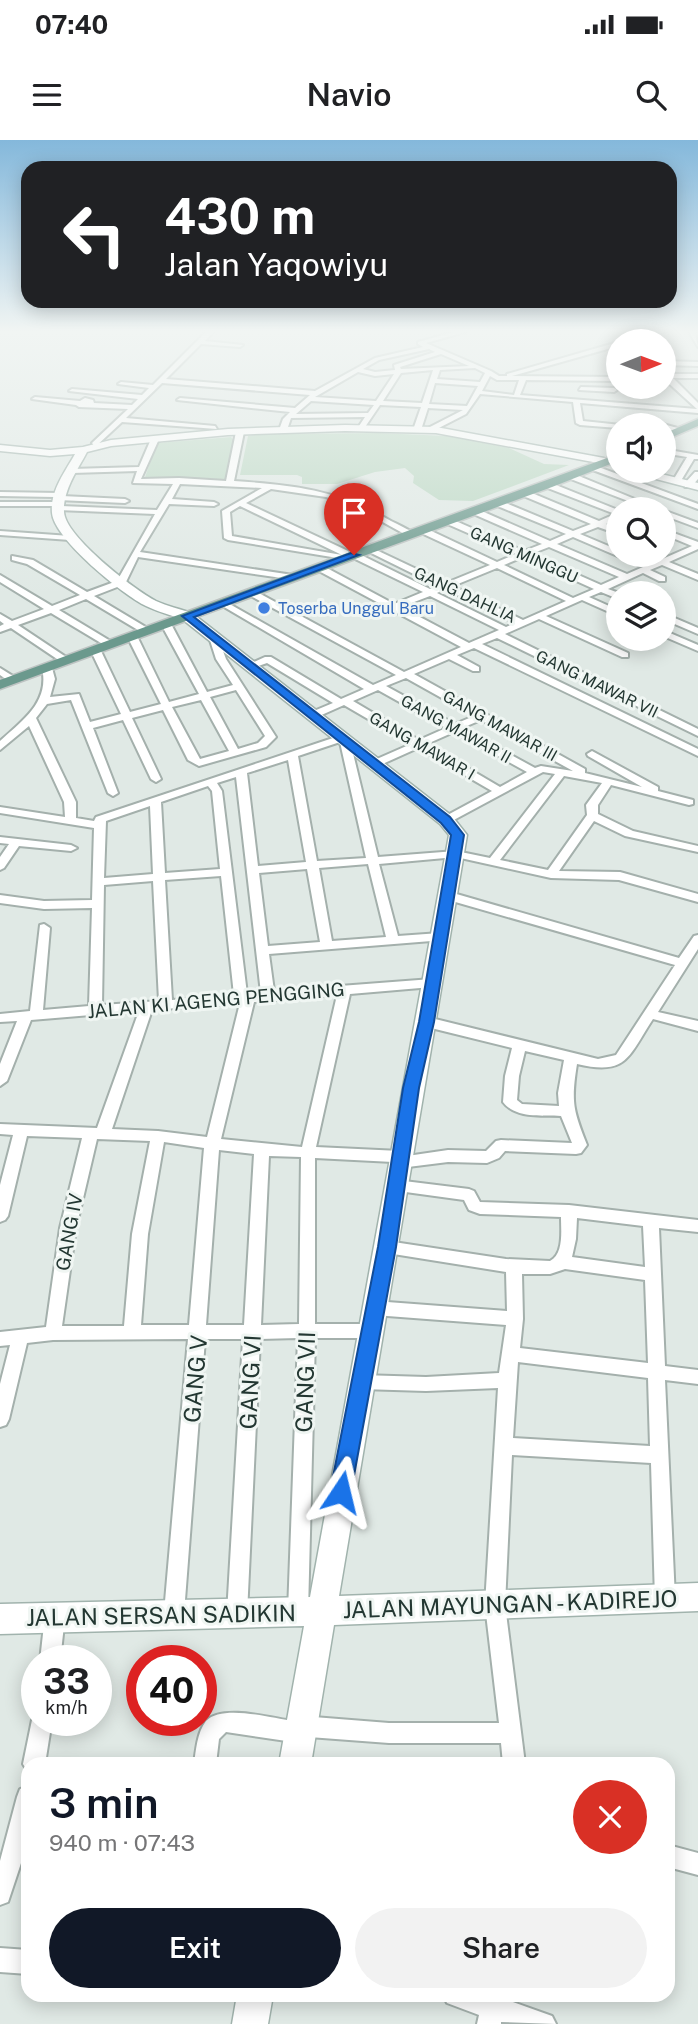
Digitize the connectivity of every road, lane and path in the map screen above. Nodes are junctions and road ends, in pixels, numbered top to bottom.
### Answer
1 (121, 420) joint
2 (221, 420) dead end
3 (286, 420) edge
4 (368, 420) edge
5 (420, 420) edge
6 (451, 420) edge
7 (579, 420) edge
8 (595, 420) edge
9 (697, 423) edge
10 (361, 429) junction
11 (283, 430) junction
12 (417, 430) junction
13 (431, 430) junction
14 (212, 431) junction
15 (678, 431) edge
16 (240, 432) junction
17 (155, 439) junction
18 (0, 448) edge
19 (89, 448) junction
20 (676, 453) edge
21 (695, 456) edge
22 (606, 460) edge
23 (600, 462) junction
24 (606, 463) edge
25 (142, 470) junction
26 (72, 471) junction
27 (698, 474) edge
28 (571, 476) junction
29 (179, 480) junction
30 (230, 481) junction
31 (270, 485) junction
32 (548, 485) junction
33 (687, 485) edge
34 (170, 493) junction
35 (524, 493) junction
36 (0, 494) edge
37 (667, 496) joint
38 (625, 497) edge
39 (58, 501) junction
40 (125, 501) dead end
41 (165, 501) junction
42 (498, 503) junction
43 (0, 504) edge
44 (242, 504) junction
45 (698, 507) edge
46 (606, 509) edge
47 (474, 511) junction
48 (157, 512) junction
49 (676, 517) edge
50 (606, 520) edge
51 (448, 521) junction
52 (599, 524) junction
53 (698, 526) edge
54 (606, 527) edge
55 (416, 532) junction
56 (0, 533) edge
57 (573, 534) junction
58 (676, 536) edge
59 (70, 538) junction
60 (228, 538) junction
61 (548, 543) junction
62 (698, 545) edge
63 (606, 548) edge
64 (369, 550) junction
65 (228, 552) dead end
66 (135, 554) junction
67 (523, 554) junction
68 (676, 555) edge
69 (351, 557) junction
70 (15, 558) dead end
71 (498, 564) junction
72 (674, 567) edge
73 (320, 568) junction
74 (647, 568) joint
75 (626, 577) junction
76 (698, 577) edge
77 (0, 578) edge
78 (293, 578) junction
79 (662, 579) dead end
80 (121, 581) junction
81 (445, 586) junction
82 (600, 589) junction
83 (606, 591) edge
84 (252, 593) junction
85 (429, 593) junction
86 (85, 596) junction
87 (578, 599) junction
88 (223, 604) junction
89 (394, 607) junction
90 (606, 608) edge
91 (51, 609) junction
92 (187, 616) junction
93 (539, 616) junction
94 (0, 617) edge
95 (676, 622) edge
96 (523, 623) junction
97 (11, 624) junction
98 (166, 624) junction
99 (0, 629) edge
100 (146, 631) junction
101 (698, 631) edge
102 (501, 632) junction
103 (132, 636) junction
104 (214, 637) junction
105 (676, 638) edge
106 (109, 644) junction
107 (471, 646) junction
108 (698, 647) edge
109 (95, 649) junction
110 (449, 655) junction
111 (625, 655) dead end
112 (66, 661) junction
113 (250, 666) junction
114 (47, 668) junction
115 (476, 669) dead end
116 (0, 671) edge
117 (405, 675) junction
118 (6, 683) edge
119 (238, 687) junction
120 (375, 688) junction
121 (203, 694) junction
122 (618, 694) junction
123 (45, 702) junction
124 (342, 702) junction
125 (167, 704) junction
126 (597, 705) junction
127 (585, 712) dead end
128 (126, 715) junction
129 (313, 715) junction
130 (481, 716) junction
131 (30, 717) junction
132 (88, 726) junction
133 (454, 728) junction
134 (698, 733) edge
135 (343, 739) junction
136 (419, 744) junction
137 (0, 747) edge
138 (235, 753) junction
139 (698, 753) edge
140 (292, 754) junction
141 (592, 754) dead end
142 (374, 764) junction
143 (241, 772) junction
144 (534, 772) junction
145 (562, 772) junction
146 (595, 778) junction
147 (156, 779) dead end
148 (211, 782) junction
149 (607, 784) junction
150 (500, 791) junction
151 (113, 793) dead end
152 (671, 798) junction
153 (155, 801) junction
154 (695, 801) edge
155 (0, 810) edge
156 (593, 815) junction
157 (446, 820) junction
158 (71, 822) junction
159 (99, 825) junction
160 (0, 840) edge
161 (16, 842) junction
162 (71, 848) dead end
163 (698, 849) edge
164 (456, 854) junction
165 (373, 859) junction
166 (493, 862) junction
167 (313, 864) junction
168 (0, 866) edge
169 (254, 870) junction
170 (225, 872) junction
171 (551, 874) junction
172 (158, 877) junction
173 (97, 882) junction
174 (449, 896) junction
175 (698, 898) edge
176 (0, 899) edge
177 (97, 904) junction
178 (44, 928) dead end
179 (440, 937) junction
180 (698, 939) edge
181 (393, 941) junction
182 (327, 946) junction
183 (262, 951) junction
184 (682, 963) junction
185 (432, 983) junction
186 (345, 989) junction
187 (268, 996) junction
188 (244, 999) junction
189 (166, 1004) junction
190 (147, 1006) junction
191 (95, 1011) junction
192 (649, 1014) junction
193 (31, 1016) junction
194 (0, 1018) edge
195 (427, 1022) junction
196 (698, 1026) edge
197 (520, 1045) junction
198 (571, 1057) junction
199 (0, 1081) edge
200 (566, 1111) junction
201 (0, 1129) edge
202 (21, 1130) junction
203 (97, 1133) junction
204 (158, 1136) junction
205 (212, 1145) junction
206 (262, 1150) junction
207 (308, 1151) junction
208 (400, 1159) junction
209 (396, 1186) junction
210 (569, 1211) junction
211 (0, 1216) edge
212 (651, 1222) junction
213 (698, 1226) edge
214 (387, 1247) junction
215 (562, 1262) junction
216 (514, 1267) junction
217 (653, 1275) junction
218 (373, 1308) junction
219 (515, 1319) junction
220 (369, 1331) junction
221 (132, 1332) junction
222 (252, 1332) junction
223 (307, 1332) junction
224 (53, 1333) junction
225 (199, 1333) junction
226 (20, 1337) junction
227 (0, 1339) edge
228 (511, 1354) junction
229 (656, 1372) junction
230 (698, 1377) edge
231 (507, 1380) junction
232 (361, 1382) junction
233 (0, 1419) edge
234 (504, 1446) junction
235 (659, 1455) junction
236 (698, 1597) edge
237 (665, 1599) junction
238 (495, 1605) junction
239 (310, 1612) junction
240 (174, 1613) junction
241 (237, 1614) junction
242 (55, 1616) junction
243 (0, 1619) edge
244 (52, 1645) edge
245 (301, 1729) junction
246 (511, 1733) junction
247 (39, 1736) edge
248 (35, 1757) edge
249 (206, 1757) edge
250 (296, 1757) edge
251 (513, 1757) edge
252 (21, 1826) edge
253 (675, 1858) edge
254 (698, 1864) edge
255 (0, 1894) edge
256 (0, 1960) edge
257 (21, 1962) edge
258 (254, 2002) edge
259 (475, 2002) edge
260 (493, 2008) edge
261 (250, 2024) edge
262 (544, 2024) edge

1 - 14 street
1 - 19 street
2 - 14 street
3 - 11 street
4 - 10 street
5 - 12 street
6 - 13 street
7 - 8 street
9 - 15 main road
10 - 11 street
10 - 12 street
11 - 16 street
12 - 13 street
13 - 23 street
14 - 16 street
14 - 17 street
16 - 30 street
17 - 19 street
17 - 25 street
18 - 19 street
19 - 26 street
20 - 21 street
21 - 33 street
22 - 23 main road
23 - 24 street
23 - 28 main road
23 - 37 street
25 - 26 street
25 - 29 street
26 - 39 street
27 - 33 street
28 - 32 main road
28 - 38 street
29 - 30 street
29 - 34 street
30 - 31 street
31 - 44 street
31 - 55 street
32 - 35 main road
32 - 46 street
34 - 41 street
34 - 41 street
35 - 42 main road
35 - 52 street
36 - 39 street
37 - 45 street
39 - 40 street
39 - 43 street
39 - 48 street
39 - 59 street
41 - 48 street
42 - 47 main road
42 - 57 street
44 - 60 street
44 - 69 street, GANG MAWAR VII
47 - 51 main road
47 - 61 street
48 - 66 street
49 - 53 street
50 - 52 street
51 - 55 main road
51 - 67 street, GANG MINGGU
52 - 54 street
52 - 57 street
55 - 64 main road
55 - 71 street
56 - 59 street
57 - 61 street
57 - 63 street
58 - 62 street
59 - 80 street
60 - 65 street
60 - 69 street
61 - 67 street
61 - 75 street
62 - 68 street
64 - 69 main road
64 - 81 street, GANG DAHLIA
66 - 78 street
66 - 80 street
67 - 71 street
67 - 82 street, GANG MINGGU
69 - 73 main road
69 - 85 street, GANG MAWAR VII
70 - 86 street
71 - 81 street
71 - 87 street
72 - 76 street
73 - 78 main road
73 - 89 street
74 - 75 street
74 - 79 street
75 - 82 street
77 - 91 street
78 - 84 main road
80 - 86 street
80 - 92 street
81 - 85 street
81 - 96 street, GANG DAHLIA
82 - 83 street, GANG MINGGU
82 - 87 street
84 - 88 main road
84 - 117 street, GANG MAWAR III
85 - 89 street
85 - 102 street, GANG MAWAR VII
86 - 91 street
86 - 100 street
87 - 90 street
87 - 93 street
88 - 92 main road
88 - 120 street, GANG MAWAR II
89 - 107 street
91 - 97 street
91 - 106 street
92 - 98 main road
92 - 104 street
93 - 96 street
93 - 111 street
94 - 97 street
95 - 101 street
96 - 102 street
97 - 99 street
97 - 112 street
98 - 100 main road
98 - 121 street
100 - 103 main road
102 - 107 street
102 - 122 street, GANG MAWAR VII
103 - 106 main road
103 - 125 street
104 - 113 street
104 - 119 street
105 - 108 street
106 - 109 main road
107 - 110 street
107 - 126 street
109 - 112 main road
109 - 128 street
110 - 115 street
110 - 117 street
112 - 114 main road
113 - 124 street, GANG MAWAR I
113 - 129 street
114 - 118 main road
114 - 123 street
116 - 118 street
117 - 120 street
117 - 130 street, GANG MAWAR III
119 - 121 street
119 - 138 street
120 - 124 street
120 - 133 street, GANG MAWAR II
121 - 125 street
121 - 138 street
122 - 126 street
122 - 134 street, GANG MAWAR VII
123 - 131 street
123 - 132 street
124 - 129 street
124 - 136 street, GANG MAWAR I
125 - 128 street
125 - 138 street
126 - 127 street
126 - 139 street
128 - 132 street
128 - 147 street
129 - 135 street
130 - 133 street
130 - 146 street, GANG MAWAR III
131 - 137 street
131 - 158 street
132 - 151 street
133 - 136 street
133 - 144 street, GANG MAWAR II
135 - 140 street
135 - 142 street
135 - 165 street
136 - 142 street
136 - 150 street, GANG MAWAR I
140 - 143 street
140 - 167 street
141 - 152 street
142 - 157 street
143 - 148 street
143 - 169 street
144 - 145 street
144 - 150 street
145 - 146 street
145 - 166 street
146 - 149 street
148 - 153 street
148 - 170 street
149 - 152 street
149 - 156 street
150 - 157 street
152 - 154 street
153 - 159 street
153 - 172 street
155 - 158 street
156 - 163 street
156 - 171 street
157 - 164 street
158 - 159 street
159 - 173 street
160 - 161 street
161 - 162 street
161 - 168 street
164 - 165 street
164 - 166 street
164 - 174 street
165 - 167 street
165 - 181 street
166 - 171 street
167 - 169 street
167 - 182 street
169 - 183 street
170 - 172 street
170 - 188 street
171 - 175 street
172 - 173 street
172 - 189 street
173 - 177 street
174 - 179 street
174 - 184 street
176 - 177 street
177 - 191 street
178 - 193 street
179 - 181 street
179 - 185 street
180 - 184 street
181 - 182 street
182 - 183 street
183 - 187 street
184 - 192 street
185 - 186 street, JALAN KI AGENG PENGGING
185 - 195 street
186 - 187 street, JALAN KI AGENG PENGGING
186 - 207 street, GANG VII
187 - 188 street, JALAN KI AGENG PENGGING
188 - 189 street, JALAN KI AGENG PENGGING
188 - 205 street, GANG V
189 - 190 street, JALAN KI AGENG PENGGING
190 - 191 street, JALAN KI AGENG PENGGING
190 - 203 street, GANG IV
191 - 193 street, JALAN KI AGENG PENGGING
192 - 196 street
192 - 198 street
193 - 194 street, JALAN KI AGENG PENGGING
193 - 199 street
195 - 197 street
195 - 208 street
197 - 198 street
197 - 200 street
198 - 200 street
200 - 208 street
201 - 202 street
202 - 203 street
202 - 211 street
203 - 204 street
203 - 224 street, GANG IV
204 - 205 street
204 - 221 street
205 - 206 street
205 - 225 street, GANG V
206 - 207 street
206 - 222 street, GANG VI
207 - 208 street
207 - 223 street, GANG VII
208 - 209 street
209 - 210 street
209 - 214 street
210 - 212 street
210 - 215 street
212 - 213 street
212 - 217 street
214 - 216 street
214 - 218 street
215 - 216 street
215 - 217 street
216 - 219 street
217 - 229 street
218 - 219 street
218 - 220 street
219 - 228 street
220 - 223 street
220 - 232 street
221 - 224 street
221 - 225 street
222 - 223 street
222 - 225 street
222 - 241 street, GANG VI
223 - 239 street, GANG VII
224 - 226 street
225 - 240 street, GANG V
226 - 227 street
226 - 233 street
228 - 229 street
228 - 231 street
229 - 230 street
229 - 235 street
231 - 232 street
231 - 234 street
232 - 239 street
234 - 235 street
234 - 238 street
235 - 237 street
236 - 237 street, JALAN MAYUNGAN - KADIREJO
237 - 238 street, JALAN MAYUNGAN - KADIREJO
238 - 239 street, JALAN MAYUNGAN - KADIREJO
238 - 246 street
239 - 241 street, JALAN SERSAN SADIKIN
239 - 245 street
240 - 241 street, JALAN SERSAN SADIKIN
240 - 242 street, JALAN SERSAN SADIKIN
242 - 243 street, JALAN SERSAN SADIKIN
242 - 244 street
245 - 246 street
245 - 249 street
245 - 250 street
246 - 251 street
247 - 248 street
252 - 255 street
253 - 254 street
256 - 257 street
258 - 261 street
259 - 260 street
260 - 262 street

